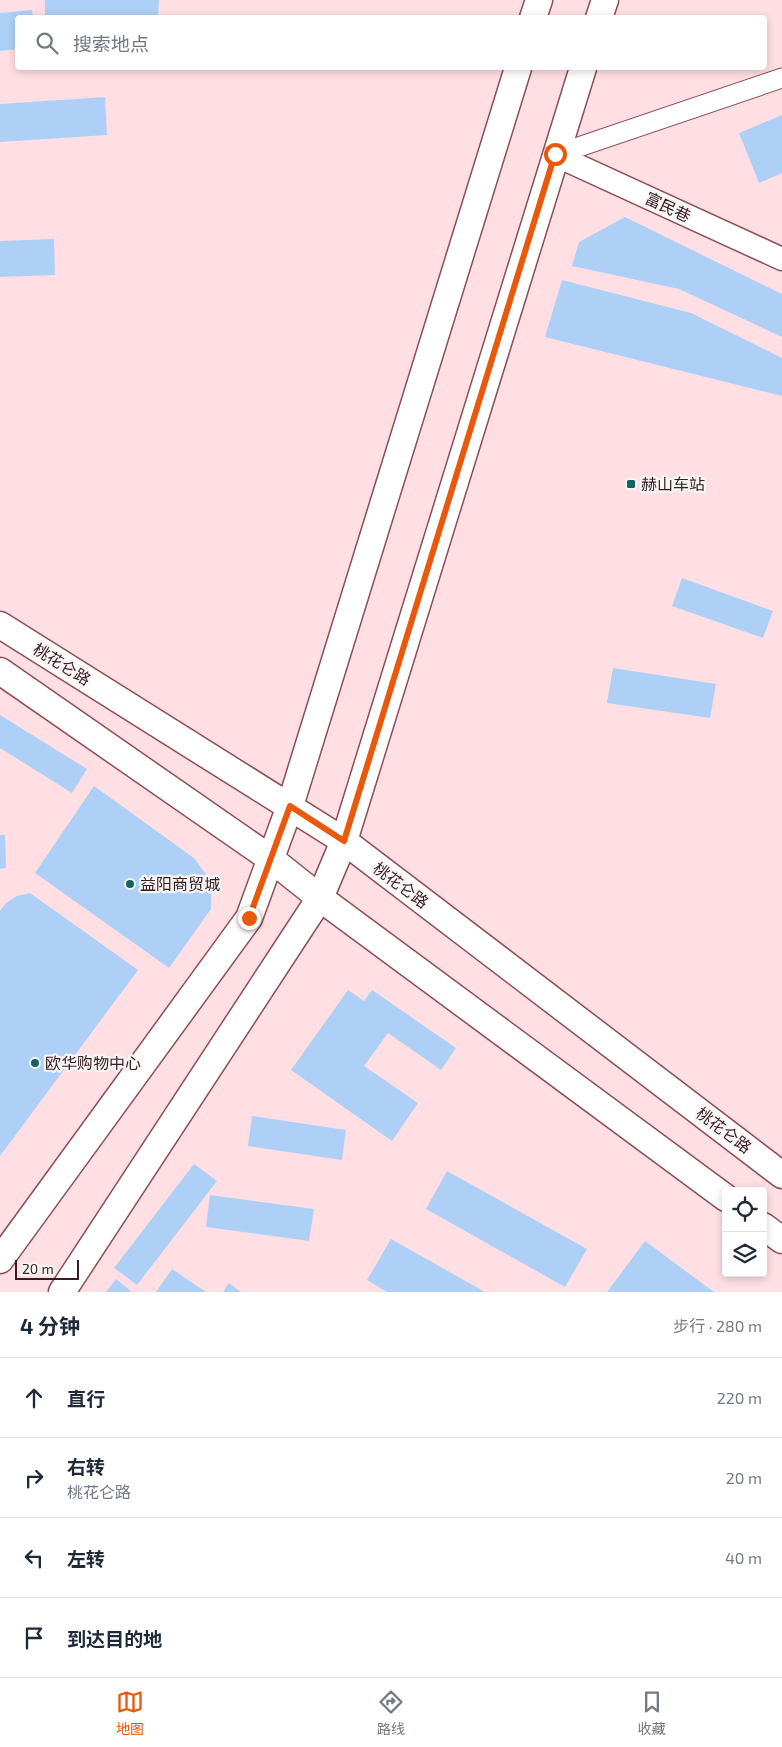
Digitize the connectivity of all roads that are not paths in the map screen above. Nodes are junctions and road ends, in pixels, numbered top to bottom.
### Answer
1 (539, 0) edge
2 (604, 0) edge
3 (534, 15) edge
4 (600, 15) edge
5 (517, 70) edge
6 (582, 70) edge
7 (782, 78) edge
8 (555, 154) junction
9 (782, 259) edge
10 (0, 625) edge
11 (0, 670) edge
12 (290, 806) junction
13 (344, 841) junction
14 (272, 859) junction
15 (320, 898) junction
16 (782, 1175) edge
17 (722, 1195) edge
18 (767, 1229) edge
19 (782, 1240) edge
20 (0, 1260) edge
21 (62, 1292) edge

1 - 3 main road
2 - 4 main road
5 - 12 main road
6 - 8 main road
7 - 8 street
8 - 9 street, 富民巷
8 - 13 main road
10 - 12 main road, 桃花仑路
11 - 14 main road
12 - 13 main road, 桃花仑路
12 - 14 main road
13 - 15 main road
13 - 16 main road, 桃花仑路
14 - 15 main road
14 - 20 main road
15 - 17 main road
15 - 21 main road
18 - 19 main road

